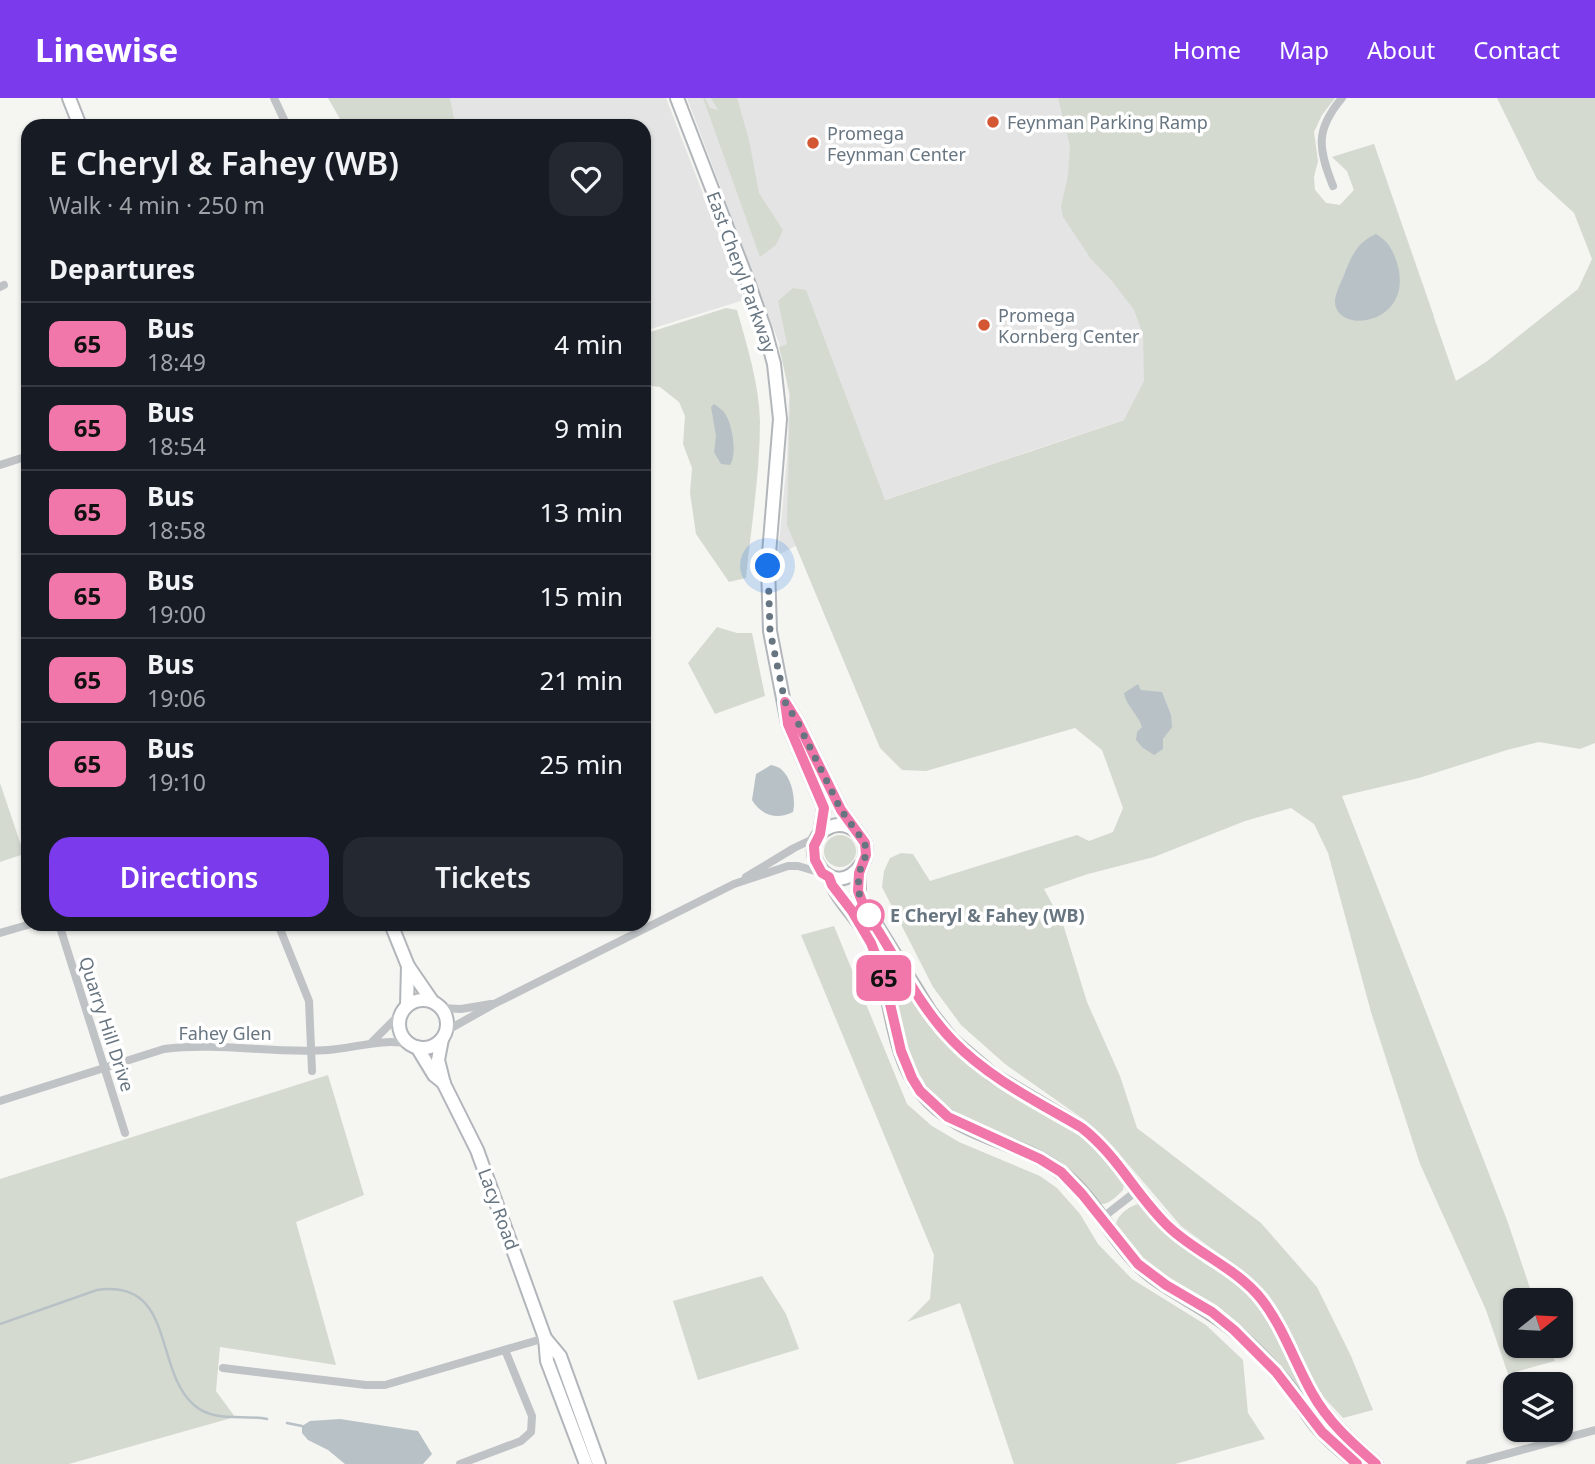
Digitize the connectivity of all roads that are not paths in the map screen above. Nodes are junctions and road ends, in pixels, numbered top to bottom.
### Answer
1 (69, 98) edge
2 (274, 98) edge
3 (677, 98) edge
4 (1342, 98) edge
5 (77, 119) edge
6 (284, 119) edge
7 (1333, 186) dead end
8 (21, 458) edge
9 (0, 465) edge
10 (785, 702) junction
11 (859, 833) junction
12 (818, 835) junction
13 (864, 861) junction
14 (826, 875) junction
15 (734, 884) junction
16 (651, 926) edge
17 (21, 927) edge
18 (61, 931) edge
19 (281, 931) edge
20 (394, 931) edge
21 (640, 931) edge
22 (0, 933) edge
23 (408, 965) junction
24 (436, 1004) junction
25 (494, 1004) junction
26 (404, 1009) junction
27 (444, 1035) junction
28 (372, 1042) junction
29 (413, 1045) junction
30 (310, 1050) junction
31 (104, 1067) junction
32 (312, 1071) dead end
33 (444, 1084) junction
34 (0, 1101) edge
35 (125, 1133) dead end
36 (1138, 1190) junction
37 (1102, 1218) junction
38 (545, 1338) junction
39 (505, 1350) junction
40 (223, 1368) dead end
41 (1595, 1430) edge
42 (460, 1464) edge
43 (586, 1464) edge
44 (599, 1464) edge
45 (1357, 1464) edge
46 (1376, 1464) edge
47 (1469, 1464) edge

1 - 5 street
2 - 6 street
3 - 10 street, East Cheryl Parkway
4 - 7 street
8 - 9 street
10 - 11 street, East Cheryl Parkway
10 - 12 street, East Cheryl Parkway
11 - 12 street
11 - 13 street, East Cheryl Parkway
12 - 14 street
12 - 15 street
13 - 14 street
13 - 36 street, East Cheryl Parkway
14 - 15 street
14 - 37 street
15 - 16 street
17 - 22 street
18 - 31 street, Quarry Hill Drive
19 - 30 street
20 - 23 street
21 - 25 street
23 - 24 street
23 - 26 street
24 - 25 street
24 - 26 street
24 - 27 street
25 - 27 street
26 - 28 street
26 - 29 street
27 - 29 street
27 - 33 street, Lacy Road
28 - 29 street, Fahey Glen
28 - 30 street, Fahey Glen
29 - 33 street, Lacy Road
30 - 31 street, Fahey Glen
30 - 32 street
31 - 34 street, Fahey Glen
31 - 35 street, Quarry Hill Drive
33 - 38 street, Lacy Road
36 - 37 street
36 - 46 street, East Cheryl Parkway
37 - 45 street
38 - 39 street
38 - 43 street, Lacy Road
38 - 44 street, Lacy Road
39 - 40 street
39 - 42 street
41 - 47 street

